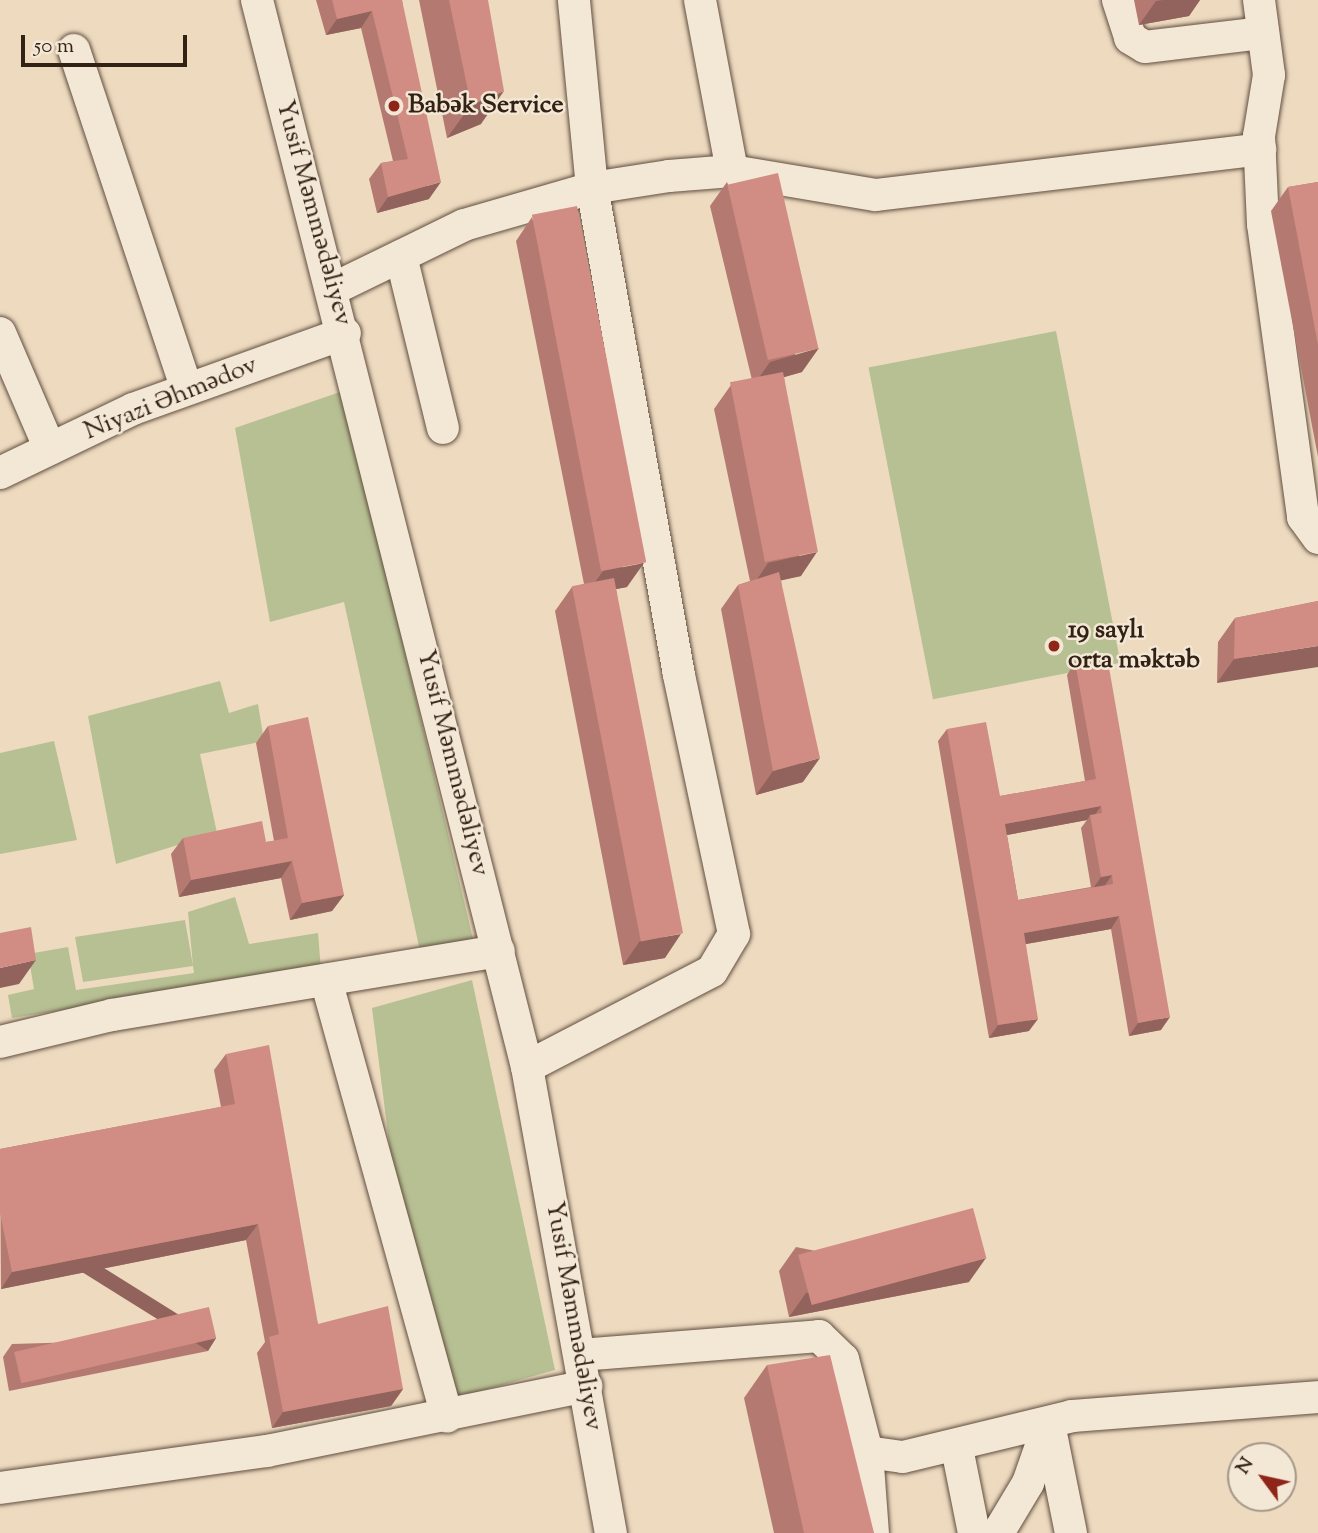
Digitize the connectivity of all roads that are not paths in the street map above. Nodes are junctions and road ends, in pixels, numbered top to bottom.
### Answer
1 (257, 0) edge
2 (574, 0) edge
3 (701, 0) edge
4 (1118, 0) edge
5 (1259, 0) edge
6 (1264, 33) junction
7 (74, 50) dead end
8 (1260, 149) junction
9 (732, 171) junction
10 (592, 188) junction
11 (401, 256) junction
12 (333, 289) junction
13 (0, 333) edge
14 (345, 333) junction
15 (187, 389) junction
16 (443, 428) dead end
17 (50, 449) junction
18 (0, 473) edge
19 (1318, 538) edge
20 (499, 951) junction
21 (326, 980) junction
22 (0, 1042) edge
23 (527, 1067) junction
24 (580, 1355) junction
25 (586, 1386) junction
26 (1318, 1397) edge
27 (447, 1417) junction
28 (1049, 1423) junction
29 (957, 1448) junction
30 (867, 1452) junction
31 (0, 1488) edge
32 (611, 1533) edge
33 (873, 1533) edge
34 (974, 1533) edge
35 (998, 1533) edge
36 (1071, 1533) edge

1 - 12 street, Yusif Məmmədəliyev
2 - 10 street
3 - 9 street
4 - 6 street
5 - 6 street
6 - 8 street
7 - 15 street
8 - 9 street
8 - 19 street
9 - 10 street
10 - 11 street
10 - 23 street
11 - 12 street
11 - 16 street
12 - 14 street, Yusif Məmmədəliyev
13 - 17 street
14 - 15 street, Niyazi Əhmədov
14 - 20 street, Yusif Məmmədəliyev
15 - 17 street, Niyazi Əhmədov
17 - 18 street, Niyazi Əhmədov
20 - 21 street
20 - 23 street, Yusif Məmmədəliyev
21 - 22 street
21 - 27 street
23 - 24 street, Yusif Məmmədəliyev
24 - 25 street, Yusif Məmmədəliyev
24 - 30 street
25 - 27 street
25 - 32 street, Yusif Məmmədəliyev
26 - 28 street
27 - 31 street
28 - 29 street
28 - 35 street
28 - 36 street
29 - 30 street
29 - 34 street
30 - 33 street

